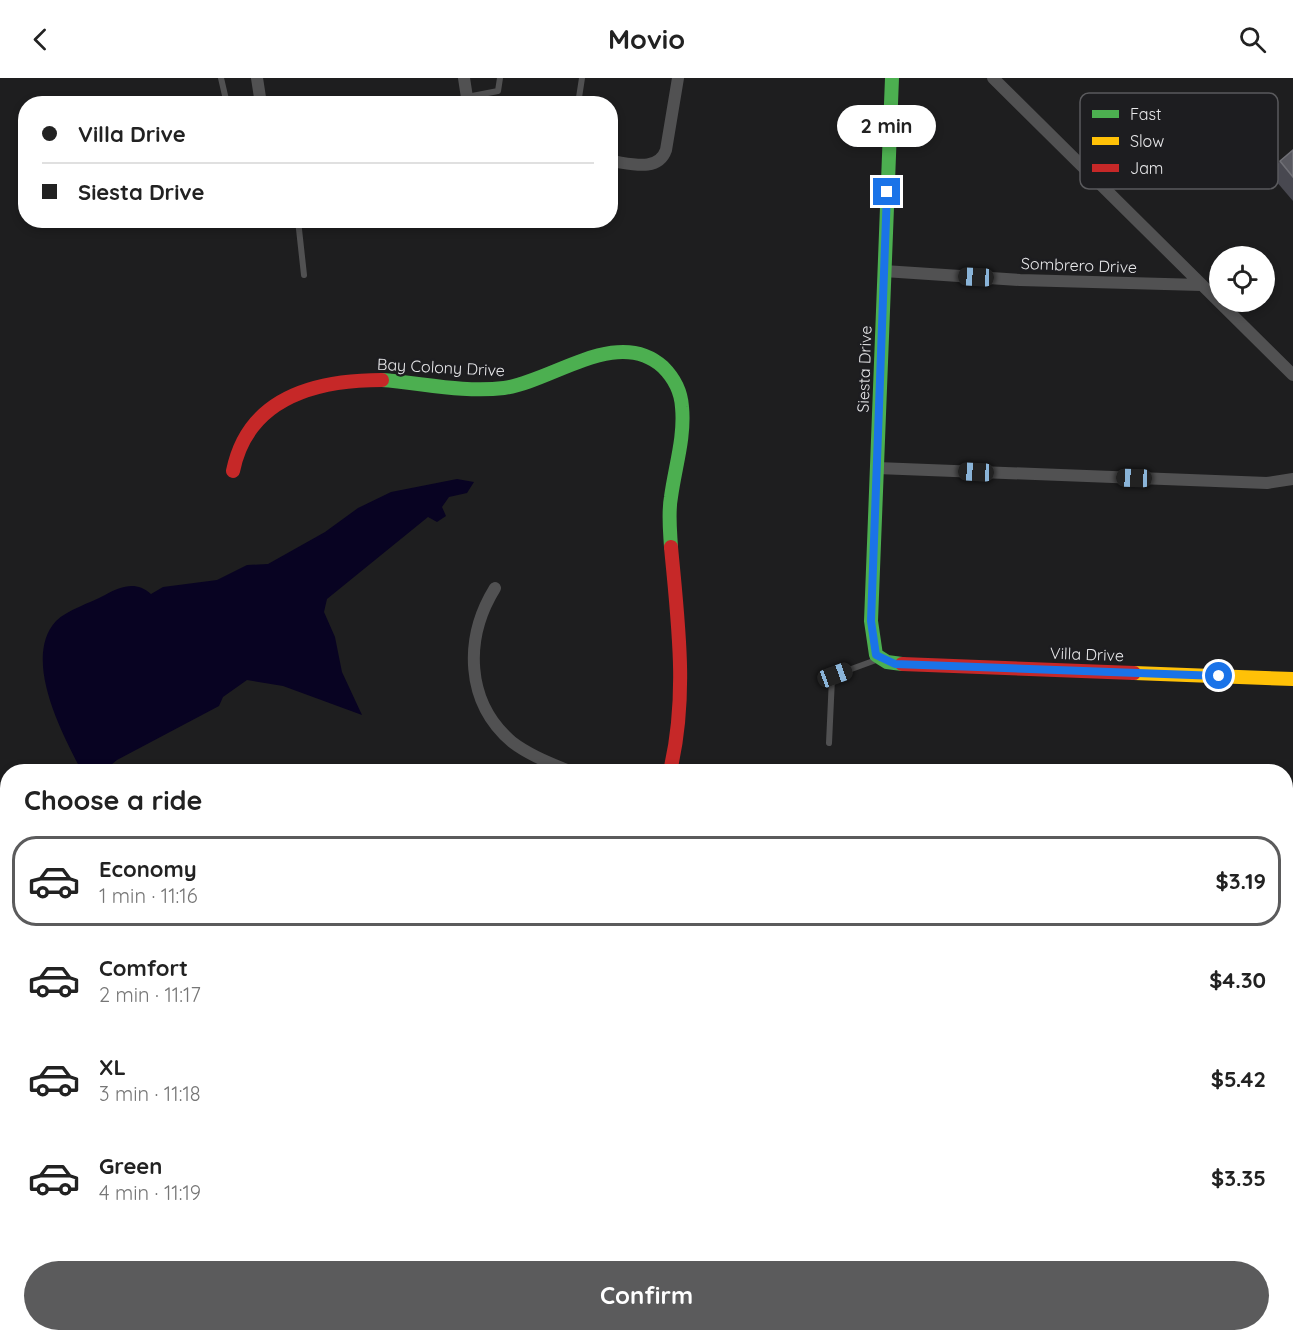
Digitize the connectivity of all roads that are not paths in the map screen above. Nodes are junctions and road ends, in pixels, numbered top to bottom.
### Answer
1 (221, 78) edge
2 (257, 78) edge
3 (464, 78) edge
4 (500, 78) edge
5 (582, 78) edge
6 (678, 78) edge
7 (892, 78) edge
8 (993, 78) edge
9 (225, 96) edge
10 (260, 96) edge
11 (466, 96) edge
12 (481, 96) edge
13 (579, 96) edge
14 (618, 162) edge
15 (1080, 165) edge
16 (1105, 189) edge
17 (299, 228) edge
18 (884, 271) junction
19 (304, 275) dead end
20 (1201, 285) junction
21 (1293, 375) edge
22 (877, 468) junction
23 (233, 471) dead end
24 (1293, 479) edge
25 (495, 588) dead end
26 (880, 659) junction
27 (1293, 679) edge
28 (829, 743) dead end
29 (552, 764) edge
30 (672, 764) edge

1 - 9 lane
2 - 10 street
3 - 11 street
4 - 12 lane
5 - 13 lane
6 - 14 street
7 - 18 street, Siesta Drive
8 - 15 street
16 - 20 street
17 - 19 lane
18 - 20 street, Sombrero Drive
18 - 22 street, Siesta Drive
20 - 21 street
22 - 24 street
22 - 26 street, Siesta Drive
23 - 30 street, Bay Colony Drive
25 - 29 street
26 - 27 street, Villa Drive
26 - 28 lane

